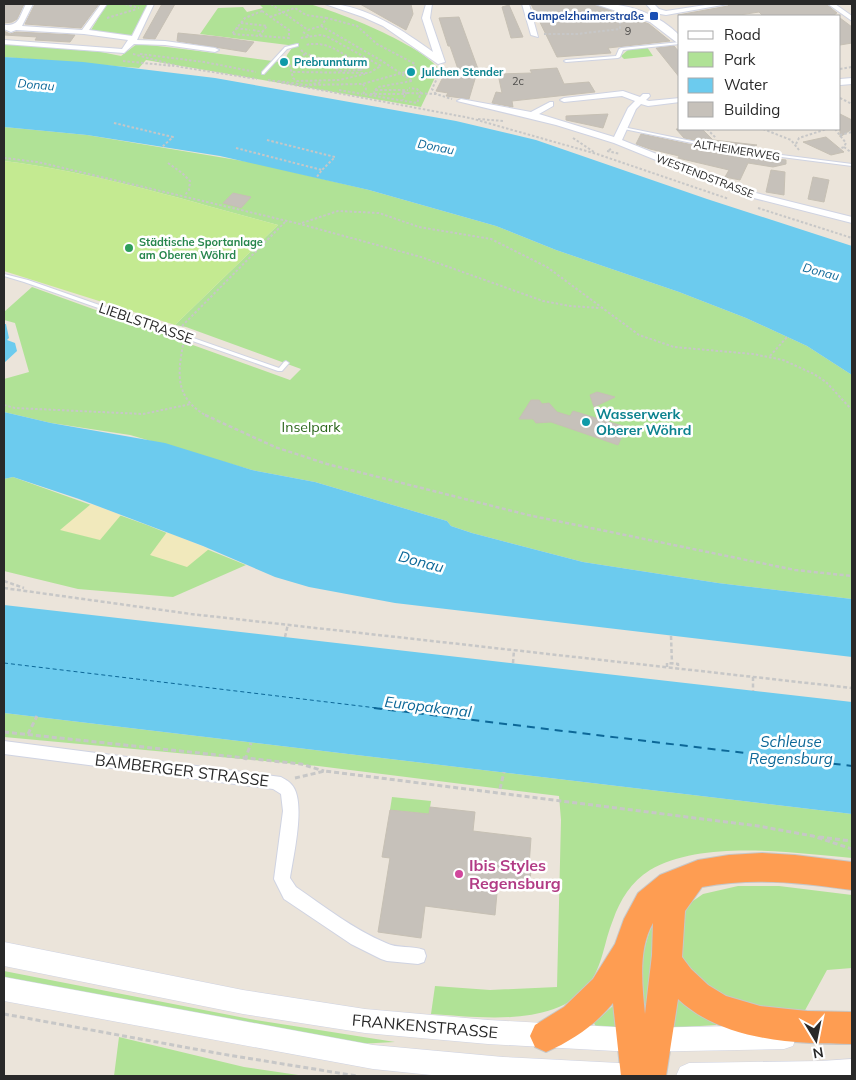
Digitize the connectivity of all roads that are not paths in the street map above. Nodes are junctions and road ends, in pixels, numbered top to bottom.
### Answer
1 (29, 4) edge
2 (104, 4) edge
3 (151, 4) edge
4 (328, 4) edge
5 (429, 4) edge
6 (525, 4) edge
7 (600, 4) edge
8 (650, 4) edge
9 (724, 4) edge
10 (831, 4) edge
11 (852, 19) edge
12 (4, 27) edge
13 (16, 27) junction
14 (84, 32) junction
15 (535, 34) road end
16 (4, 40) edge
17 (133, 40) junction
18 (678, 40) edge
19 (678, 42) edge
20 (297, 45) dead end
21 (216, 50) dead end
22 (566, 61) dead end
23 (264, 73) road end
24 (678, 93) edge
25 (564, 100) dead end
26 (640, 100) junction
27 (678, 100) edge
28 (461, 101) road end
29 (550, 104) dead end
30 (532, 115) junction
31 (624, 128) junction
32 (617, 141) junction
33 (852, 165) edge
34 (852, 220) edge
35 (4, 274) edge
36 (286, 363) dead end
37 (4, 748) edge
38 (695, 875) junction
39 (852, 876) edge
40 (630, 949) junction
41 (4, 954) edge
42 (418, 956) dead end
43 (667, 960) junction
44 (4, 989) edge
45 (852, 1030) edge
46 (546, 1036) junction
47 (645, 1040) junction
48 (852, 1071) edge
49 (619, 1076) edge
50 (637, 1076) edge
51 (650, 1076) edge
52 (689, 1076) edge

1 - 13 street
2 - 14 street
3 - 17 street
4 - 5 street
6 - 15 street
7 - 18 street
8 - 9 street
10 - 11 street
12 - 13 street
13 - 14 street
13 - 16 street
14 - 17 street
16 - 17 street
17 - 21 street
19 - 22 lane
20 - 23 lane
24 - 26 street
25 - 26 street
26 - 27 street
26 - 31 street
28 - 30 street, WESTENDSTRASSE
29 - 30 street
30 - 32 street, WESTENDSTRASSE
31 - 32 street
31 - 33 lane, ALTHEIMERWEG
32 - 34 street, WESTENDSTRASSE
35 - 36 lane, LIEBLSTRASSE
37 - 42 street, BAMBERGER STRASSE
38 - 39 highway
38 - 40 highway
38 - 43 highway
40 - 46 highway
40 - 47 highway
41 - 46 main road, FRANKENSTRASSE
43 - 45 highway
43 - 47 highway
44 - 49 main road
45 - 47 main road, FRANKENSTRASSE
46 - 47 main road, FRANKENSTRASSE
47 - 50 highway
47 - 51 highway
48 - 52 main road

